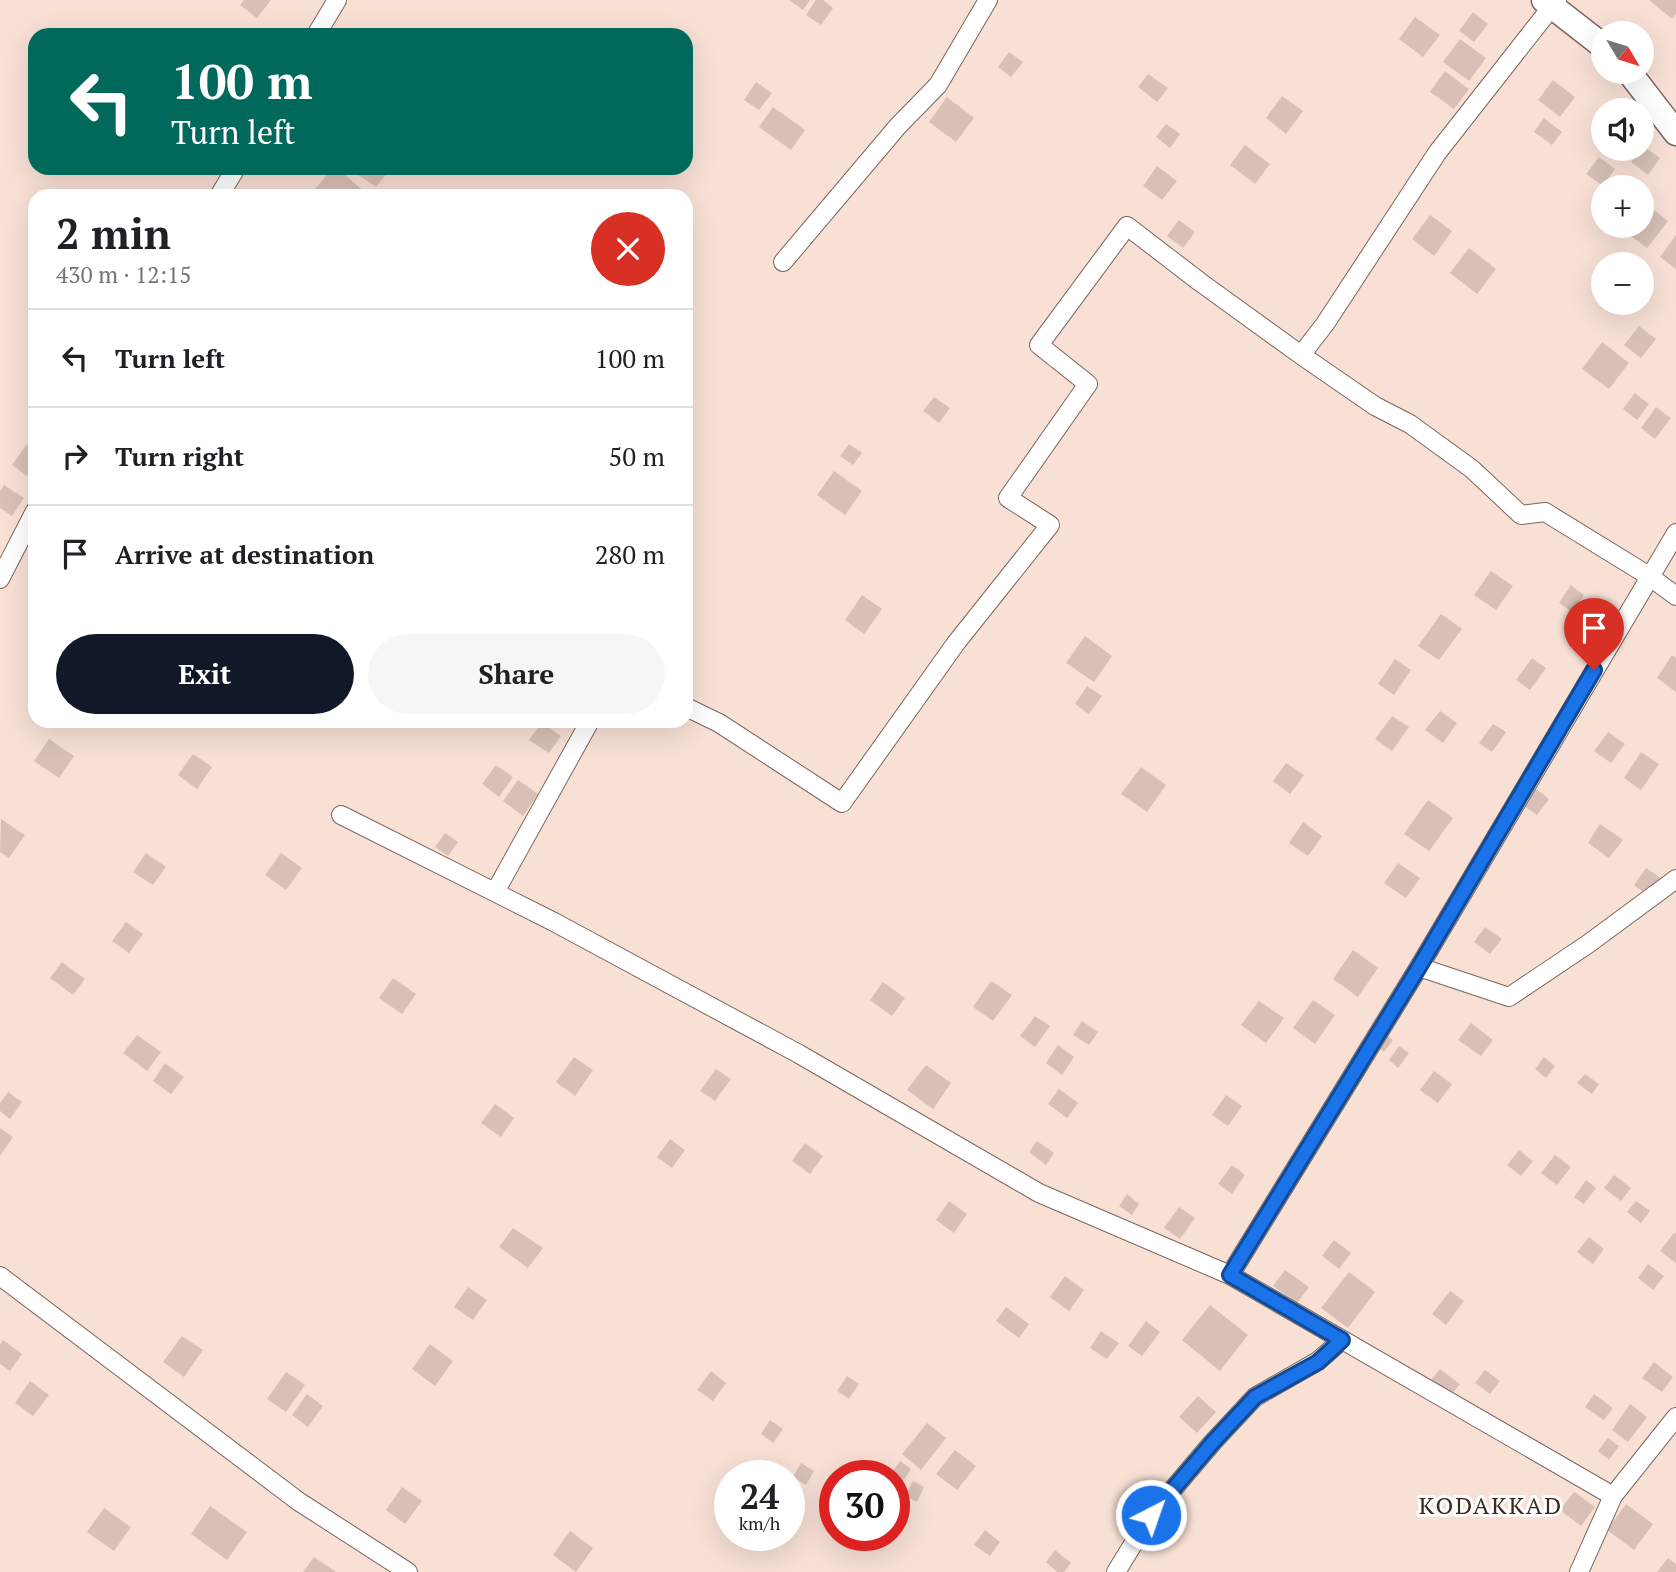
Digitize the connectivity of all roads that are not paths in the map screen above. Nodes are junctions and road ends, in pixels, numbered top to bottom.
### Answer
1 (337, 0) edge
2 (988, 0) edge
3 (1551, 2) edge
4 (320, 28) edge
5 (1591, 36) edge
6 (1639, 84) edge
7 (1675, 129) edge
8 (783, 262) dead end
9 (1301, 355) junction
10 (28, 525) edge
11 (1676, 533) edge
12 (1649, 576) junction
13 (0, 579) edge
14 (1676, 596) edge
15 (693, 710) edge
16 (586, 728) edge
17 (341, 815) dead end
18 (1676, 879) edge
19 (495, 892) junction
20 (1419, 967) junction
21 (1230, 1275) junction
22 (0, 1276) edge
23 (1342, 1340) junction
24 (1676, 1417) edge
25 (1613, 1496) junction
26 (408, 1572) edge
27 (1116, 1572) edge
28 (1579, 1572) edge

1 - 4 street
2 - 8 street
3 - 5 main road
3 - 9 street
6 - 7 main road
9 - 12 street
9 - 15 street
10 - 13 street
11 - 12 street
12 - 14 street
12 - 20 street
16 - 19 street
17 - 19 street
18 - 20 street
19 - 21 street
20 - 21 street
21 - 23 street
22 - 26 street
23 - 25 street
23 - 27 street
24 - 25 street
25 - 28 street

